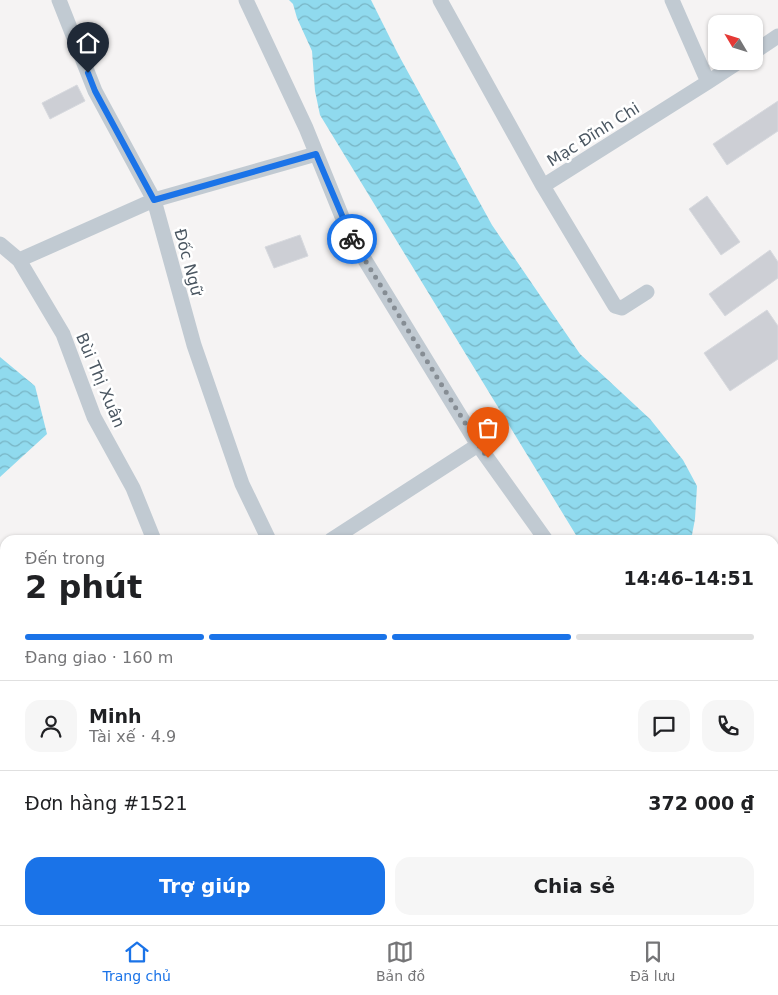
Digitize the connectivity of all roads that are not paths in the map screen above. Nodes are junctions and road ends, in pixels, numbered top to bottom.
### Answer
1 (59, 0) edge
2 (246, 0) edge
3 (440, 0) edge
4 (677, 2) edge
5 (778, 36) edge
6 (763, 46) edge
7 (726, 70) edge
8 (708, 82) junction
9 (316, 154) junction
10 (543, 186) junction
11 (154, 200) junction
12 (0, 244) edge
13 (19, 260) junction
14 (647, 292) dead end
15 (478, 444) junction
16 (152, 535) edge
17 (267, 535) edge
18 (339, 535) edge
19 (542, 535) edge

1 - 11 street, Đốc Ngữ
2 - 9 street
3 - 10 street, Mạc Đĩnh Chi
4 - 8 street
5 - 6 street
7 - 8 street, Mạc Đĩnh Chi
8 - 10 street, Mạc Đĩnh Chi
9 - 11 street
9 - 15 street
10 - 14 street
11 - 13 street
11 - 17 street, Đốc Ngữ
12 - 13 street, Bùi Thị Xuân
13 - 16 street, Bùi Thị Xuân
15 - 18 street
15 - 19 street

